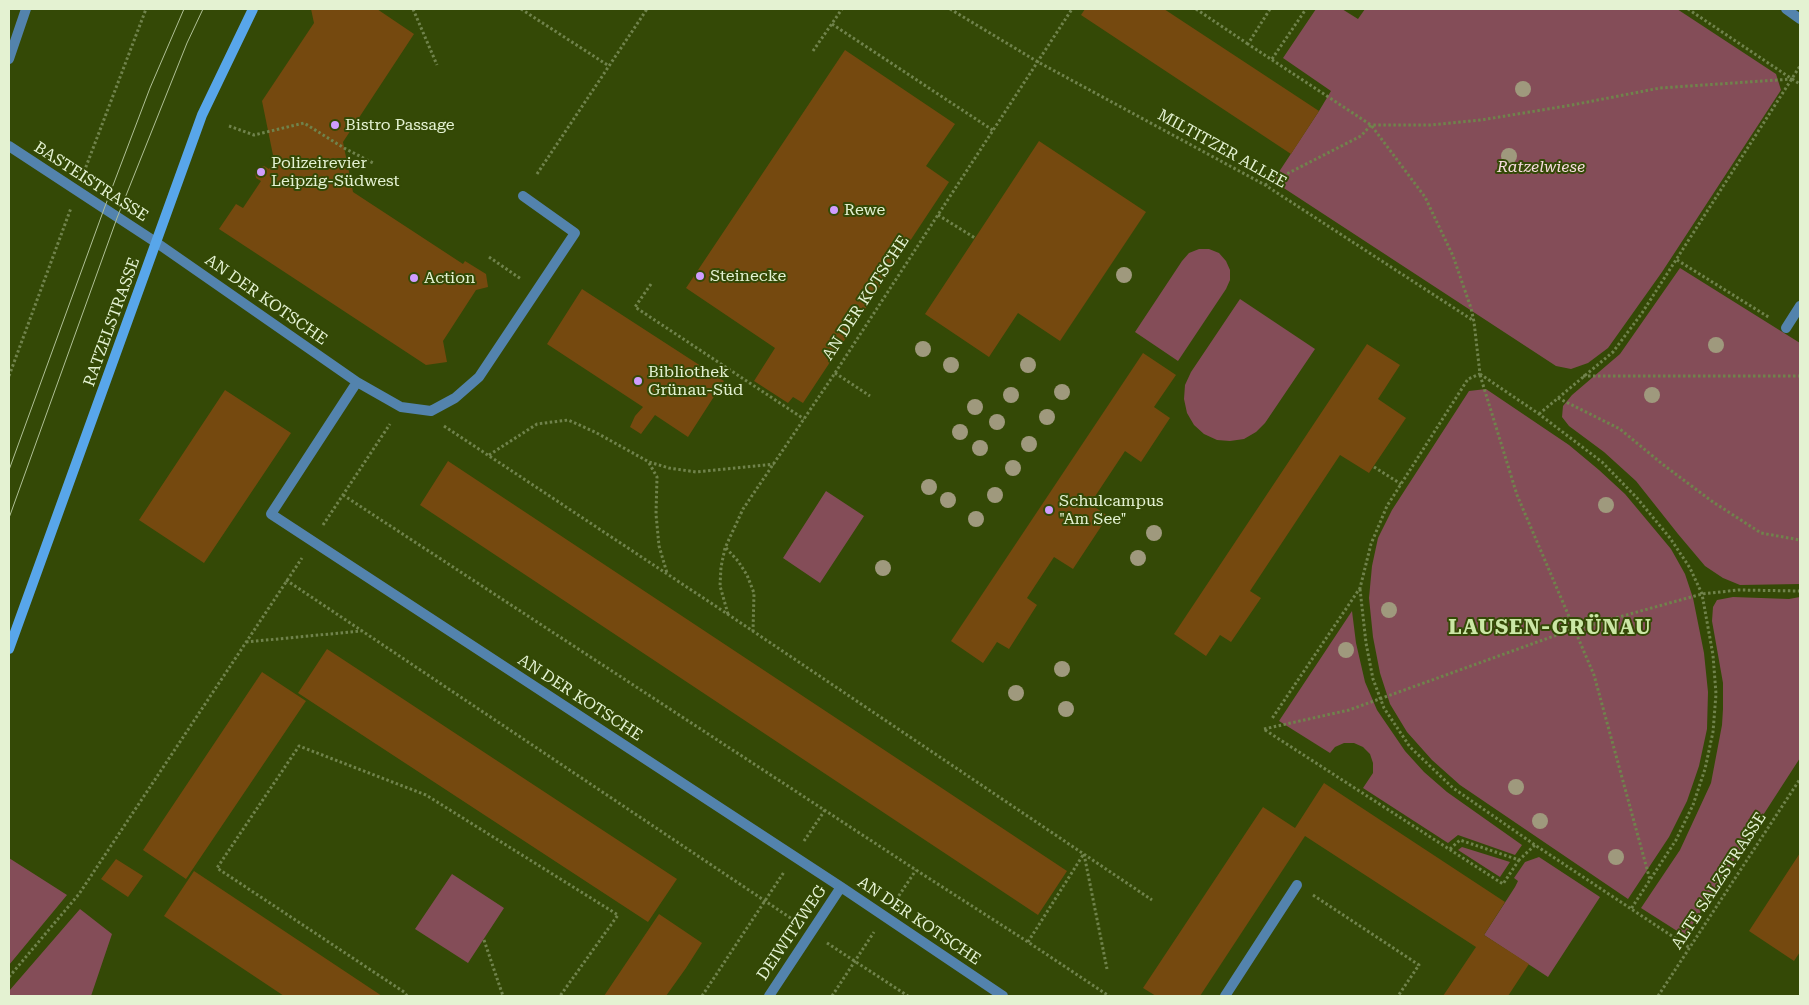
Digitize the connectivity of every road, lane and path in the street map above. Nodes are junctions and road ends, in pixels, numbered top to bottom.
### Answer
1 (26, 9) edge
2 (253, 9) edge
3 (413, 9) edge
4 (521, 9) edge
5 (646, 9) edge
6 (842, 9) edge
7 (950, 9) edge
8 (1072, 9) edge
9 (1196, 9) edge
10 (1270, 9) edge
11 (1306, 9) edge
12 (1688, 9) edge
13 (1786, 9) edge
14 (1800, 19) edge
15 (832, 24) junction
16 (1248, 44) junction
17 (813, 51) dead end
18 (9, 59) edge
19 (1272, 60) junction
20 (1038, 62) junction
21 (437, 65) dead end
22 (609, 66) junction
23 (1800, 66) edge
24 (1792, 79) junction
25 (1800, 84) edge
26 (1371, 125) junction
27 (229, 126) dead end
28 (994, 131) junction
29 (9, 146) edge
30 (375, 164) dead end
31 (537, 174) dead end
32 (1265, 185) junction
33 (523, 196) dead end
34 (938, 215) junction
35 (974, 238) dead end
36 (157, 243) junction
37 (488, 257) dead end
38 (1677, 260) junction
39 (651, 284) dead end
40 (537, 289) junction
41 (1752, 306) dead end
42 (1800, 306) edge
43 (1474, 322) junction
44 (1786, 328) dead end
45 (835, 373) junction
46 (1480, 374) junction
47 (1583, 376) junction
48 (1800, 376) edge
49 (357, 382) junction
50 (870, 396) dead end
51 (1558, 398) junction
52 (431, 411) junction
53 (1539, 414) junction
54 (804, 419) junction
55 (390, 424) dead end
56 (489, 456) junction
57 (649, 462) junction
58 (774, 464) junction
59 (1374, 467) dead end
60 (1401, 484) junction
61 (343, 494) junction
62 (1800, 540) edge
63 (313, 541) junction
64 (725, 548) junction
65 (667, 574) junction
66 (286, 580) junction
67 (1360, 588) junction
68 (1800, 590) edge
69 (1702, 594) junction
70 (729, 615) junction
71 (1574, 630) junction
72 (362, 631) junction
73 (753, 631) junction
74 (246, 642) junction
75 (9, 649) edge
76 (1380, 699) junction
77 (1270, 720) dead end
78 (1800, 780) edge
79 (825, 810) junction
80 (1535, 845) junction
81 (1450, 850) junction
82 (1084, 854) junction
83 (794, 856) junction
84 (1519, 860) junction
85 (1650, 880) junction
86 (1297, 885) joint
87 (841, 887) junction
88 (1152, 900) dead end
89 (765, 901) junction
90 (1631, 909) junction
91 (811, 932) junction
92 (484, 940) dead end
93 (1028, 942) junction
94 (1690, 948) junction
95 (1107, 969) dead end
96 (9, 977) edge
97 (407, 996) edge
98 (503, 996) edge
99 (560, 996) edge
100 (702, 996) edge
101 (769, 996) edge
102 (908, 996) edge
103 (1004, 996) edge
104 (1109, 996) edge
105 (1225, 996) edge
106 (1398, 996) edge
107 (1660, 996) edge

1 - 18 street
2 - 36 main road, RATZELSTRASSE
3 - 21 path
4 - 22 path
5 - 22 path
6 - 15 path
7 - 20 path, MILTITZER ALLEE
8 - 20 path, AN DER KOTSCHE
9 - 16 path
10 - 16 path
11 - 19 path
12 - 24 path
13 - 14 street
15 - 17 path
15 - 28 path
16 - 19 path
19 - 26 path
20 - 28 path, AN DER KOTSCHE
20 - 32 path, MILTITZER ALLEE
22 - 31 path
23 - 24 path
24 - 25 path
24 - 26 path
24 - 38 path
26 - 32 path
26 - 43 path
27 - 30 path
28 - 34 path, AN DER KOTSCHE
29 - 36 street, BASTEISTRASSE
32 - 43 path, MILTITZER ALLEE
33 - 40 street
34 - 35 path
34 - 45 path, AN DER KOTSCHE
36 - 49 street, AN DER KOTSCHE
36 - 75 main road, RATZELSTRASSE
37 - 40 path
38 - 41 path
38 - 47 path
39 - 54 path
40 - 52 street
42 - 44 street
43 - 46 path
45 - 50 path
45 - 54 path, AN DER KOTSCHE
46 - 53 path
46 - 60 path
46 - 71 path
47 - 48 path
47 - 51 path
49 - 52 street, AN DER KOTSCHE
49 - 63 street, AN DER KOTSCHE
51 - 53 path
51 - 62 path
52 - 56 path
53 - 69 path
54 - 58 path, AN DER KOTSCHE
55 - 61 path
56 - 57 path
56 - 65 path
57 - 58 path
57 - 65 path
58 - 64 path, AN DER KOTSCHE
59 - 60 path
60 - 67 path
61 - 63 path
61 - 79 path
63 - 66 path
63 - 83 street, AN DER KOTSCHE
64 - 70 path, AN DER KOTSCHE
64 - 73 path
65 - 70 path
66 - 72 path
66 - 74 path
67 - 76 path
67 - 77 path
68 - 69 path
69 - 71 path
69 - 85 path
70 - 73 path
71 - 76 path
71 - 85 path
72 - 74 path
72 - 89 path
73 - 82 path
74 - 96 path
76 - 80 path
76 - 81 path
78 - 94 path, ALTE SALZSTRASSE
79 - 83 path
79 - 93 path
80 - 84 path
80 - 90 path
81 - 84 path
81 - 84 path
82 - 88 path
82 - 93 path
82 - 95 path
83 - 87 street, AN DER KOTSCHE
83 - 89 path
85 - 90 path
86 - 105 street
86 - 106 path
87 - 91 street, DEIWITZWEG
87 - 103 street, AN DER KOTSCHE
89 - 91 path
89 - 100 path
90 - 94 path
91 - 101 street, DEIWITZWEG
91 - 102 path
92 - 98 path
93 - 104 path
94 - 107 path, ALTE SALZSTRASSE
97 - 99 path

